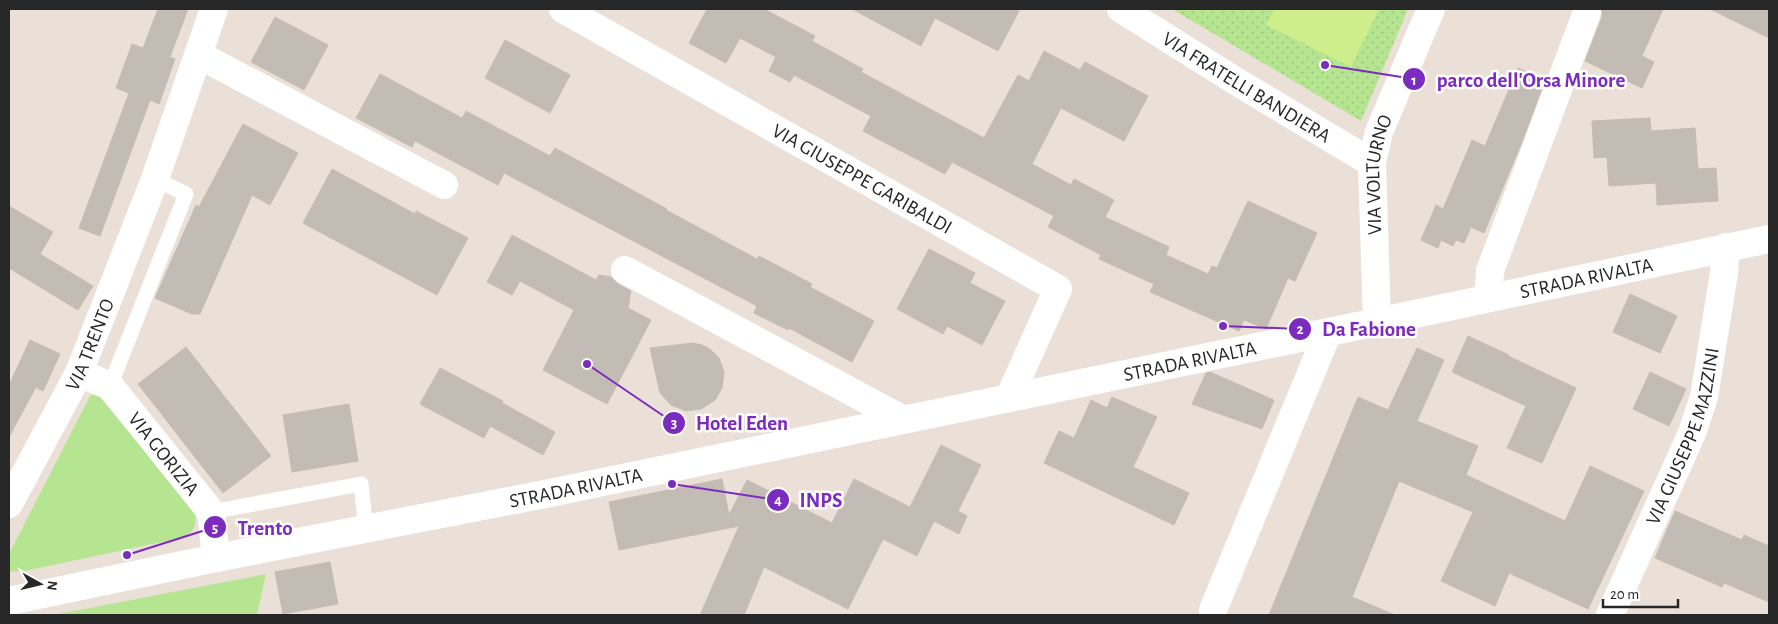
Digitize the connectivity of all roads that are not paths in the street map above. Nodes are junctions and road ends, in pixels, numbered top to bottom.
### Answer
1 (214, 9) edge
2 (563, 9) edge
3 (1121, 9) edge
4 (1432, 9) edge
5 (1587, 12) dead end
6 (199, 55) junction
7 (1372, 163) junction
8 (155, 179) junction
9 (444, 185) dead end
10 (1769, 239) edge
11 (1726, 247) junction
12 (625, 270) dead end
13 (1488, 298) junction
14 (1377, 322) junction
15 (1328, 332) junction
16 (79, 372) junction
17 (110, 386) junction
18 (1009, 398) junction
19 (902, 419) junction
20 (9, 504) edge
21 (211, 512) junction
22 (366, 529) junction
23 (216, 558) junction
24 (9, 601) edge
25 (1214, 610) dead end
26 (1610, 615) edge

1 - 6 street, VIA TRENTO
2 - 18 street, VIA GIUSEPPE GARIBALDI
3 - 7 street, VIA FRATELLI BANDIERA
4 - 7 street, VIA VOLTURNO
5 - 13 street
6 - 8 street, VIA TRENTO
6 - 9 street
7 - 14 street, VIA VOLTURNO
8 - 16 street, VIA TRENTO
8 - 17 lane, VIA TRENTO
10 - 11 street, STRADA RIVALTA
11 - 13 street, STRADA RIVALTA
11 - 26 street, VIA GIUSEPPE MAZZINI
12 - 19 street
13 - 14 street, STRADA RIVALTA
14 - 15 street, STRADA RIVALTA
15 - 18 street, STRADA RIVALTA
15 - 25 street
16 - 17 street, VIA GORIZIA
16 - 20 street, VIA TRENTO
17 - 21 street, VIA GORIZIA
18 - 19 street, STRADA RIVALTA
19 - 22 street, STRADA RIVALTA
21 - 22 lane
21 - 23 street, VIA GORIZIA
22 - 23 street, STRADA RIVALTA
23 - 24 street, STRADA RIVALTA

